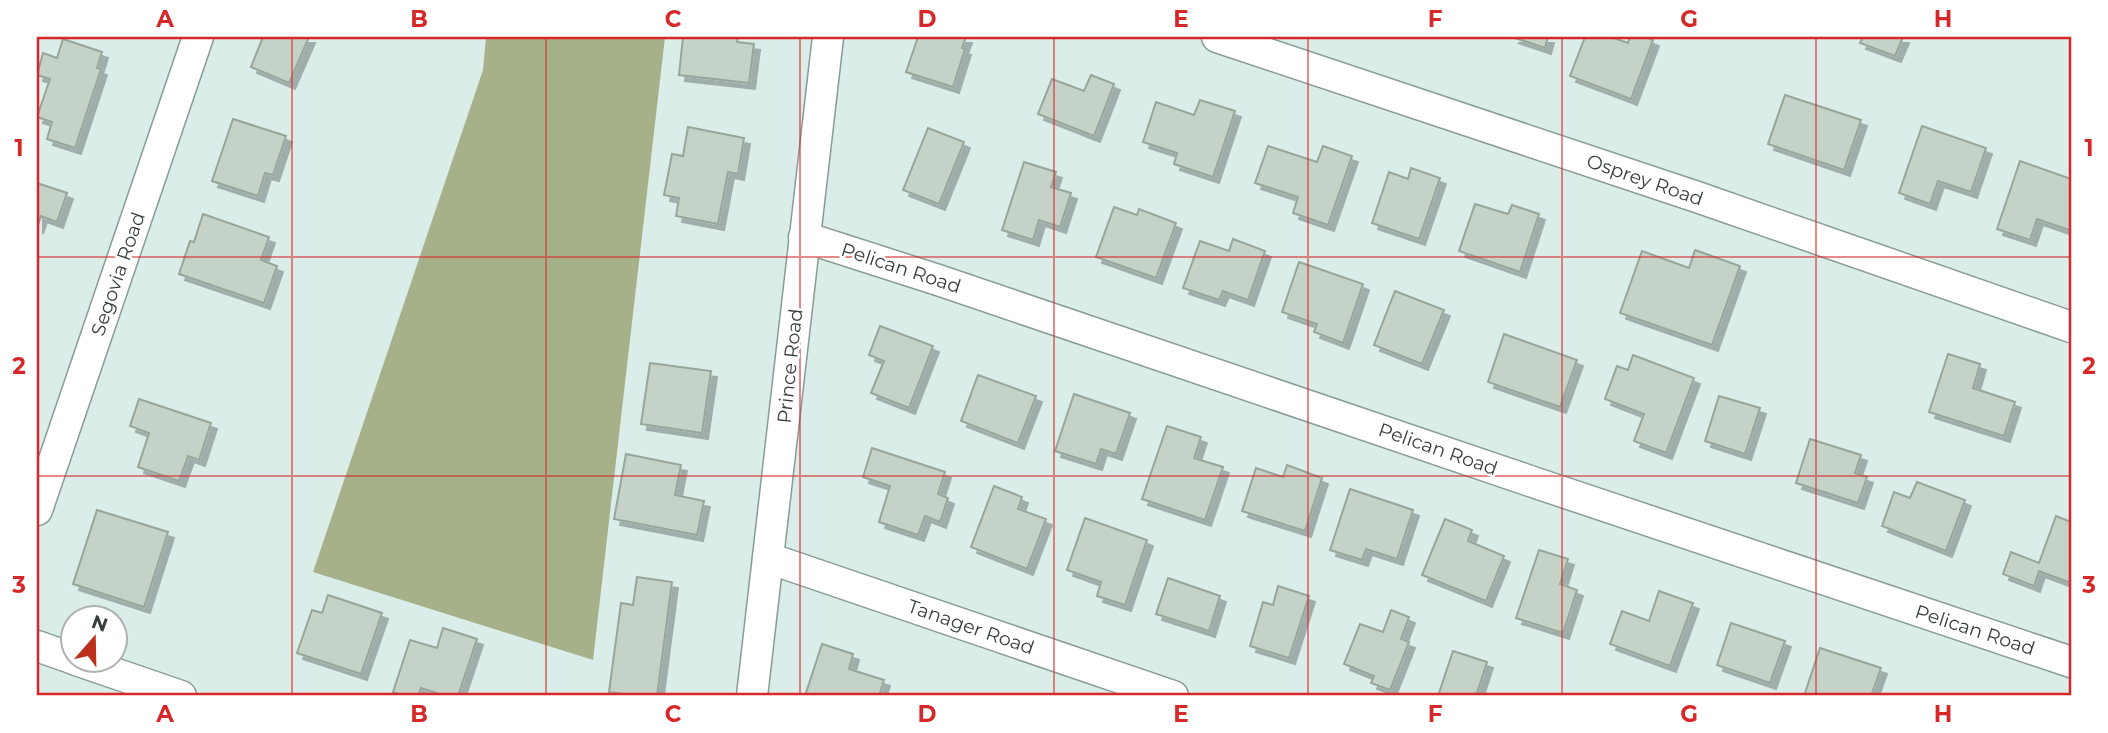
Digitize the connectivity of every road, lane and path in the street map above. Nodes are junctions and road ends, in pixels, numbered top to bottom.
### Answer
1 (198, 37) edge
2 (828, 37) edge
3 (1217, 37) edge
4 (804, 237) junction
5 (2071, 327) edge
6 (37, 510) edge
7 (768, 558) junction
8 (37, 646) edge
9 (60, 654) edge
10 (2071, 662) edge
11 (118, 674) edge
12 (181, 696) edge
13 (752, 696) edge
14 (1173, 696) edge

1 - 6 street, Segovia Road
2 - 4 street, Prince Road
3 - 5 street, Osprey Road
4 - 7 street, Prince Road
4 - 10 street, Pelican Road
7 - 13 street, Prince Road
7 - 14 street, Tanager Road
8 - 9 street
11 - 12 street

